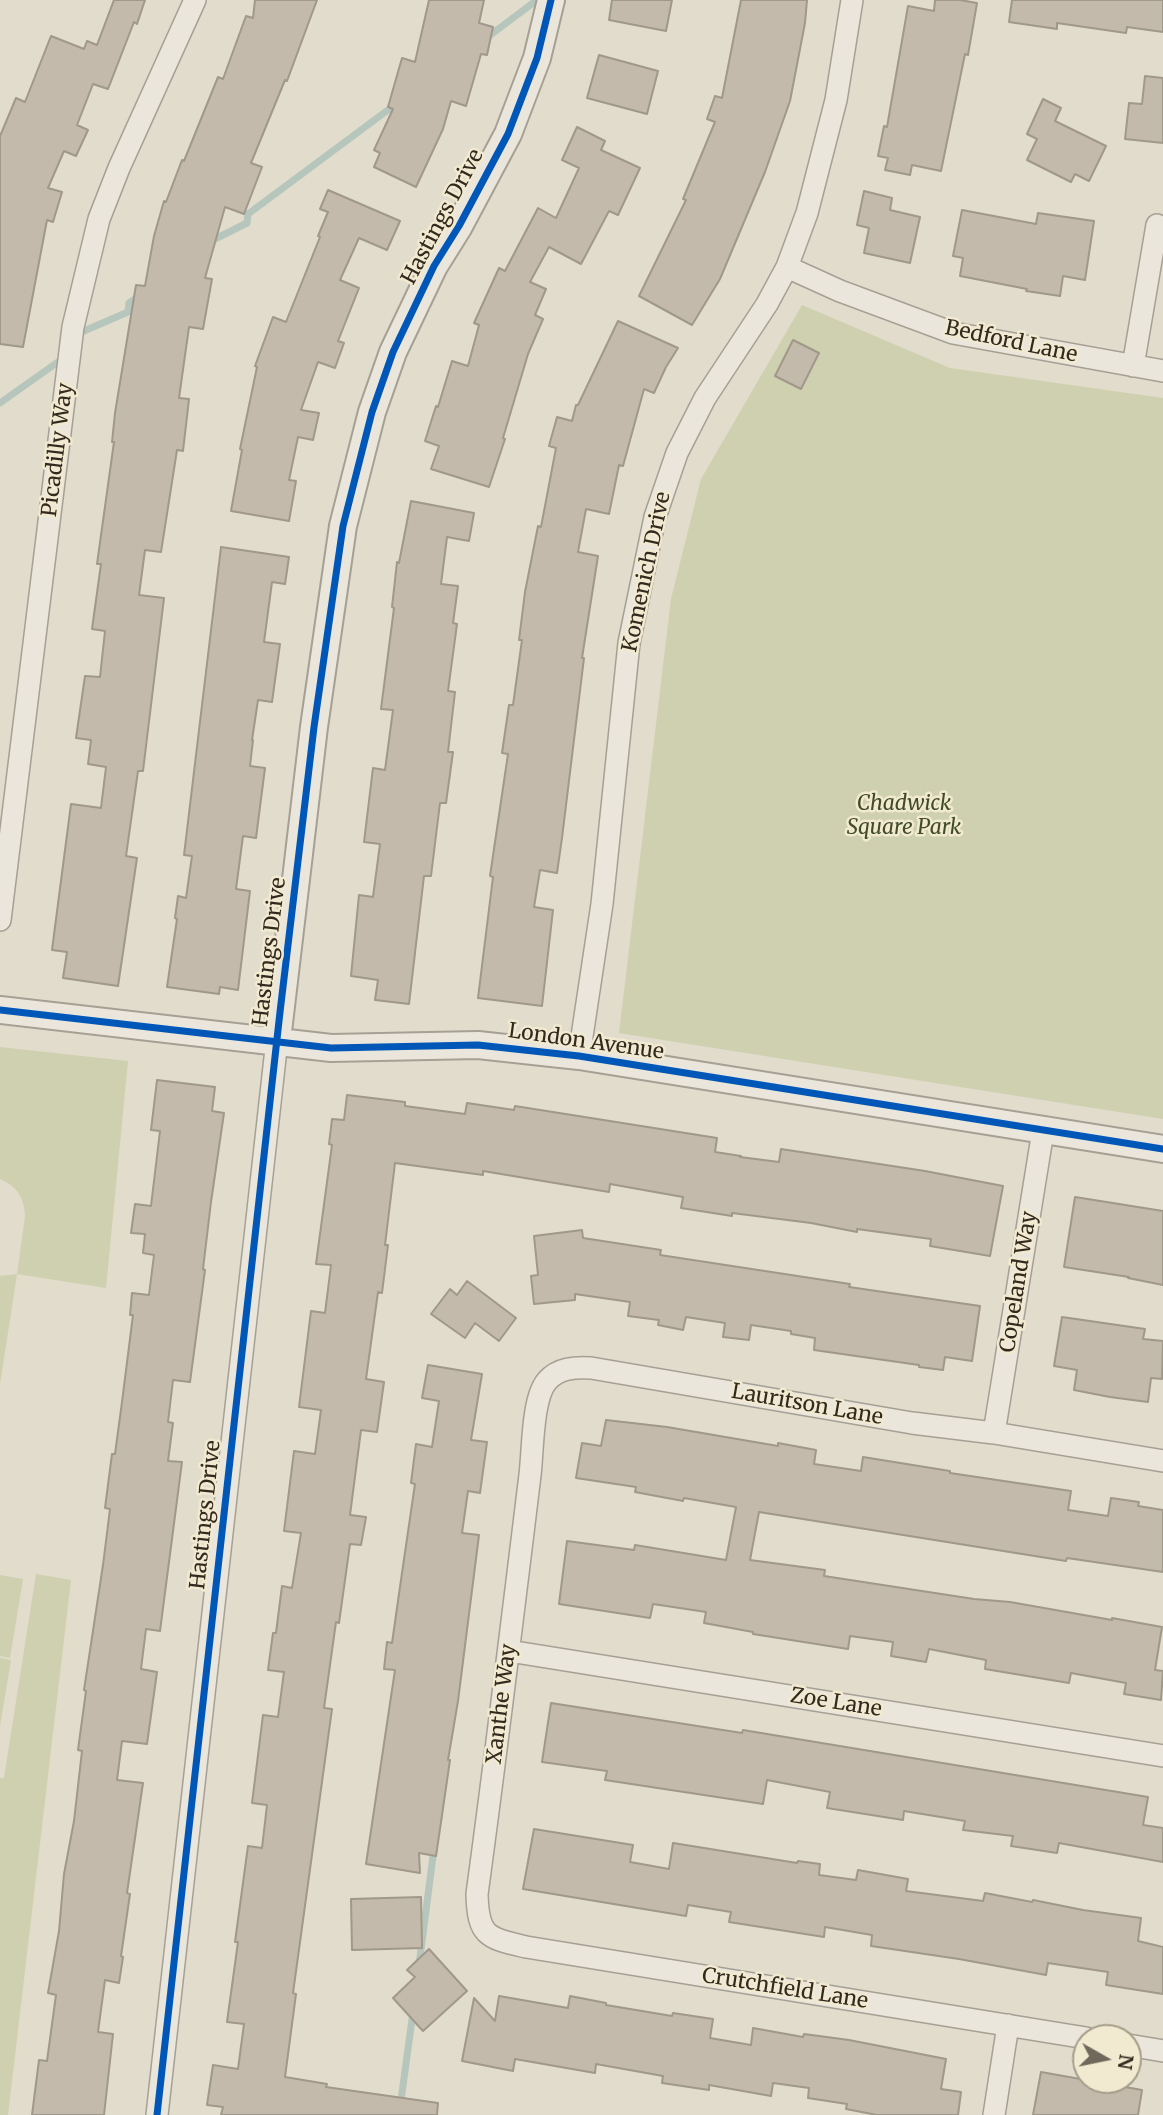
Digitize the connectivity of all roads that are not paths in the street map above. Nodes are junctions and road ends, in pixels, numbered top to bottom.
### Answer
1 (195, 0) edge
2 (551, 0) edge
3 (852, 0) edge
4 (1157, 225) dead end
5 (786, 267) junction
6 (1133, 366) junction
7 (1163, 371) edge
8 (0, 920) edge
9 (0, 1010) edge
10 (277, 1040) junction
11 (579, 1056) junction
12 (1043, 1131) junction
13 (1163, 1149) edge
14 (993, 1433) junction
15 (1163, 1461) edge
16 (530, 1472) joint
17 (509, 1651) junction
18 (1163, 1756) edge
19 (486, 1934) joint
20 (1008, 2025) junction
21 (1072, 2036) edge
22 (1142, 2047) edge
23 (1163, 2051) edge
24 (157, 2115) edge
25 (994, 2115) edge

1 - 8 street, Picadilly Way
2 - 10 street, Hastings Drive
3 - 5 street, Komenich Drive
4 - 6 street
5 - 6 street, Bedford Lane
5 - 11 street, Komenich Drive
6 - 7 street, Bedford Lane
9 - 10 street, London Avenue
10 - 11 street, London Avenue
10 - 24 street, Hastings Drive
11 - 12 street, London Avenue
12 - 13 street, London Avenue
12 - 14 street, Copeland Way
14 - 15 street, Lauritson Lane
14 - 16 street, Lauritson Lane
16 - 17 street, Xanthe Way
17 - 18 street, Zoe Lane
17 - 19 street, Xanthe Way
19 - 20 street, Crutchfield Lane
20 - 21 street, Crutchfield Lane
20 - 25 street
22 - 23 street

